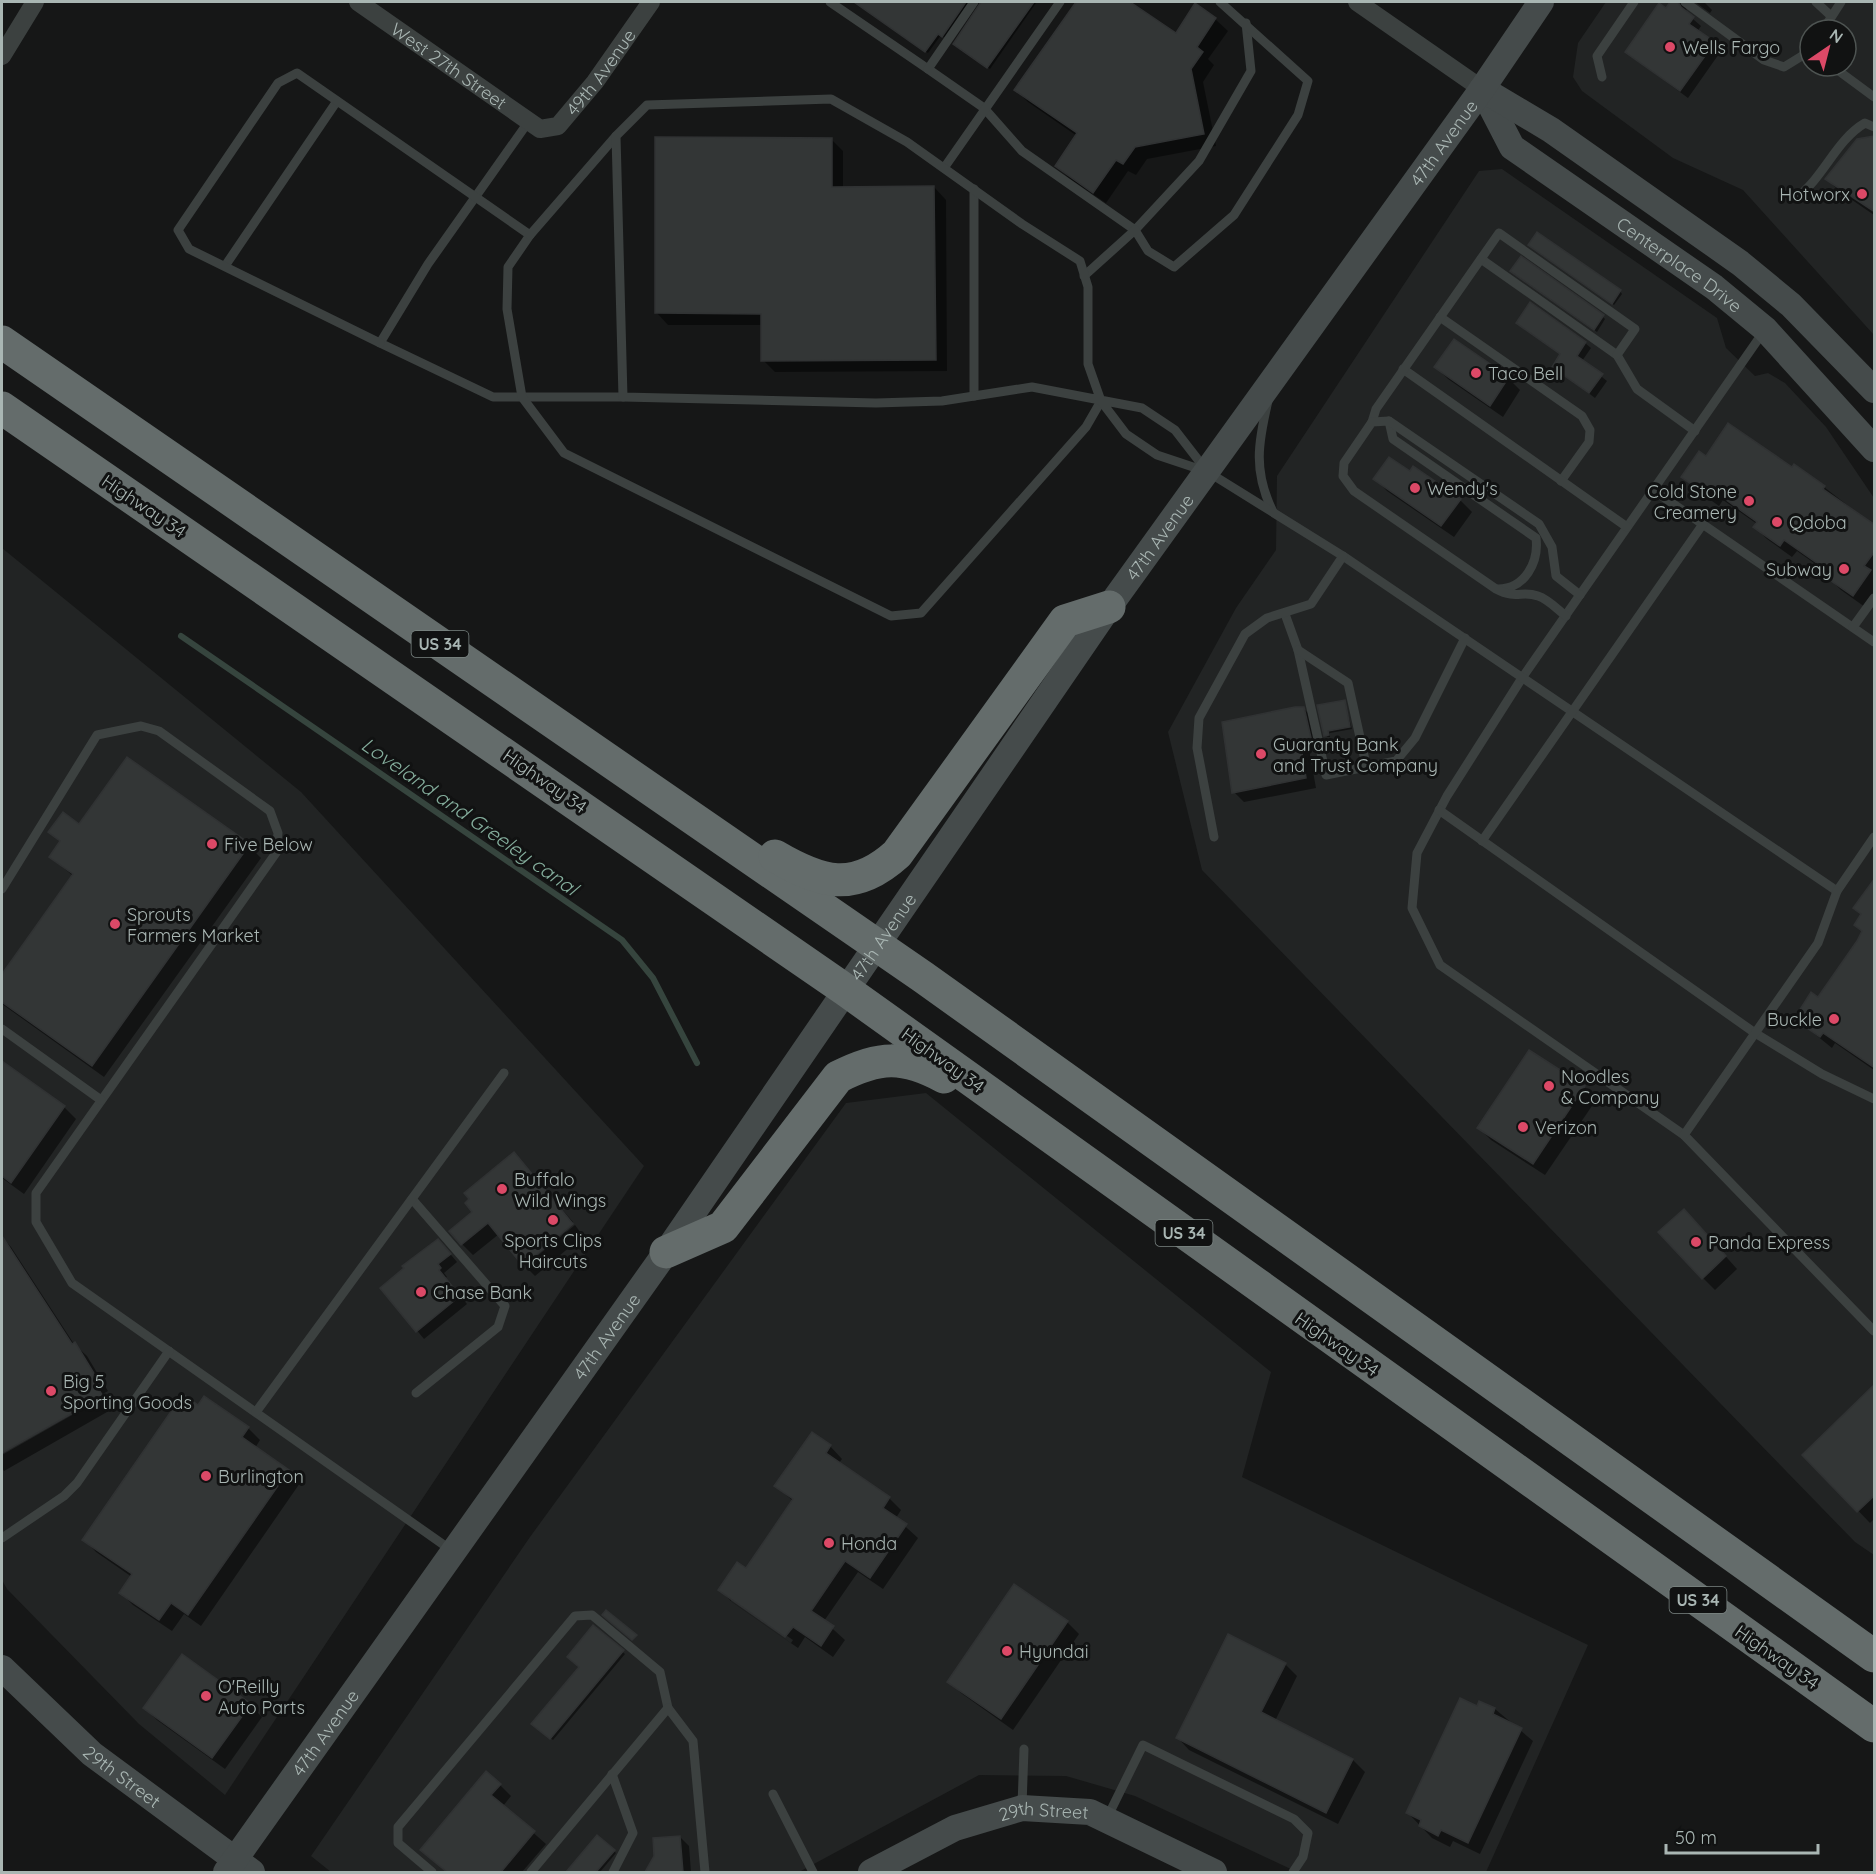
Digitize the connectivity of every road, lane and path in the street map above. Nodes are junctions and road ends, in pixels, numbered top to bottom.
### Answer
1 (35, 2) edge
2 (358, 2) edge
3 (651, 2) edge
4 (830, 2) edge
5 (974, 2) edge
6 (1060, 2) edge
7 (1220, 2) edge
8 (1357, 2) edge
9 (1541, 2) edge
10 (1634, 2) edge
11 (1685, 2) edge
12 (1816, 2) edge
13 (1841, 2) edge
14 (1831, 16) joint
15 (1246, 23) junction
16 (2, 56) edge
17 (1798, 58) edge
18 (928, 69) junction
19 (1602, 77) dead end
20 (1849, 78) edge
21 (1482, 89) junction
22 (1875, 97) edge
23 (337, 101) junction
24 (984, 108) junction
25 (535, 125) junction
26 (1875, 127) edge
27 (616, 136) junction
28 (944, 168) junction
29 (974, 189) junction
30 (475, 197) junction
31 (1797, 197) dead end
32 (1135, 230) junction
33 (530, 235) junction
34 (1481, 259) junction
35 (225, 266) junction
36 (1084, 276) junction
37 (1440, 317) junction
38 (1765, 329) junction
39 (2, 342) edge
40 (380, 344) junction
41 (1617, 355) junction
42 (1403, 369) junction
43 (1274, 377) junction
44 (1873, 386) edge
45 (974, 396) junction
46 (522, 397) junction
47 (622, 397) junction
48 (1101, 401) junction
49 (2, 408) edge
50 (1389, 421) junction
51 (1372, 422) junction
52 (1695, 431) junction
53 (1875, 448) edge
54 (1208, 472) junction
55 (1561, 481) junction
56 (1653, 489) junction
57 (1273, 512) junction
58 (1703, 524) junction
59 (1627, 527) junction
60 (1343, 556) junction
61 (1496, 589) junction
62 (1580, 595) junction
63 (1875, 598) edge
64 (1109, 608) junction
65 (1285, 614) junction
66 (1566, 616) junction
67 (1853, 627) junction
68 (1465, 639) junction
69 (1875, 642) edge
70 (1298, 650) junction
71 (1522, 678) junction
72 (538, 711) junction
73 (1572, 712) junction
74 (1367, 769) junction
75 (1439, 810) junction
76 (1214, 837) dead end
77 (1875, 837) edge
78 (1482, 841) junction
79 (2, 889) edge
80 (1837, 891) junction
81 (878, 946) junction
82 (847, 992) junction
83 (2, 1029) edge
84 (1755, 1033) junction
85 (504, 1073) dead end
86 (1875, 1099) edge
87 (101, 1100) junction
88 (1684, 1135) junction
89 (1100, 1172) junction
90 (412, 1199) junction
91 (666, 1252) junction
92 (1875, 1331) edge
93 (169, 1351) junction
94 (417, 1394) dead end
95 (256, 1412) junction
96 (2, 1538) edge
97 (453, 1551) junction
98 (1875, 1656) edge
99 (2, 1668) edge
100 (668, 1708) junction
101 (1875, 1726) edge
102 (1024, 1749) dead end
103 (612, 1774) junction
104 (773, 1794) dead end
105 (1022, 1808) junction
106 (1106, 1820) junction
107 (238, 1868) edge
108 (1208, 1871) edge
109 (432, 1872) edge
110 (531, 1872) edge
111 (613, 1872) edge
112 (705, 1872) edge
113 (813, 1872) edge
114 (871, 1872) edge
115 (1293, 1872) edge

1 - 16 street
2 - 25 street, West 27th Street
3 - 25 street, 49th Avenue
4 - 18 lane
5 - 18 lane
6 - 24 lane
7 - 15 lane
8 - 21 street, Centerplace Drive
9 - 21 main road, 47th Avenue
10 - 19 lane
11 - 17 lane
12 - 14 lane
13 - 14 lane
15 - 32 lane
15 - 32 lane
18 - 24 lane
20 - 22 lane
21 - 38 main road, Centerplace Drive
21 - 43 main road, 47th Avenue
21 - 44 main road, Centerplace Drive
23 - 30 lane
23 - 35 lane
23 - 35 lane
24 - 28 lane
24 - 32 lane
25 - 30 lane
26 - 31 lane
27 - 28 lane
27 - 33 lane
27 - 47 lane
28 - 29 lane
29 - 36 lane
29 - 45 lane
30 - 33 lane
30 - 40 lane
32 - 36 lane
33 - 46 lane
34 - 37 lane
34 - 41 lane
34 - 41 lane
35 - 40 lane
36 - 48 lane
37 - 42 lane
37 - 55 lane
38 - 52 lane
38 - 53 main road, Centerplace Drive
39 - 72 highway, US 34
40 - 46 lane
41 - 52 lane
42 - 51 lane
42 - 55 lane
43 - 54 main road, 47th Avenue
43 - 57 lane
45 - 47 lane
45 - 48 lane
46 - 47 lane
46 - 48 lane
48 - 54 lane
48 - 54 lane
49 - 82 highway, Highway 34 / US 34
50 - 51 lane
50 - 61 lane
50 - 62 lane
51 - 61 lane
52 - 56 lane
54 - 57 lane
54 - 64 main road, 47th Avenue
55 - 59 lane
56 - 58 lane
56 - 59 lane
57 - 60 lane
58 - 67 lane
58 - 73 lane
59 - 62 lane
60 - 65 lane
60 - 68 lane
61 - 66 lane
62 - 66 lane
63 - 67 lane
64 - 72 highway
64 - 81 main road, 47th Avenue
65 - 70 lane
65 - 76 lane
66 - 71 lane
67 - 69 lane
68 - 71 lane
68 - 74 lane
70 - 74 lane
70 - 74 lane
71 - 73 lane
71 - 75 lane
72 - 81 highway, US 34
73 - 78 lane
73 - 80 lane
75 - 78 lane
75 - 88 lane
77 - 80 lane
78 - 84 lane
79 - 87 lane
80 - 84 lane
81 - 82 main road, 47th Avenue
81 - 98 highway, US 34
82 - 89 highway, Highway 34 / US 34
82 - 91 main road, 47th Avenue
83 - 87 lane
84 - 86 lane
84 - 88 lane
85 - 90 lane
87 - 93 lane
88 - 92 lane
89 - 91 highway
89 - 101 highway, Highway 34 / US 34
90 - 94 lane
90 - 95 lane
91 - 97 main road, 47th Avenue
93 - 95 lane
93 - 96 lane
95 - 97 lane
97 - 107 main road, 47th Avenue
99 - 107 main road, 29th Street
100 - 103 lane
100 - 109 lane
100 - 112 lane
102 - 105 lane
103 - 110 lane
103 - 111 lane
104 - 113 lane
105 - 106 main road, 29th Street
105 - 114 main road, 29th Street
106 - 108 main road, 29th Street
106 - 115 lane

